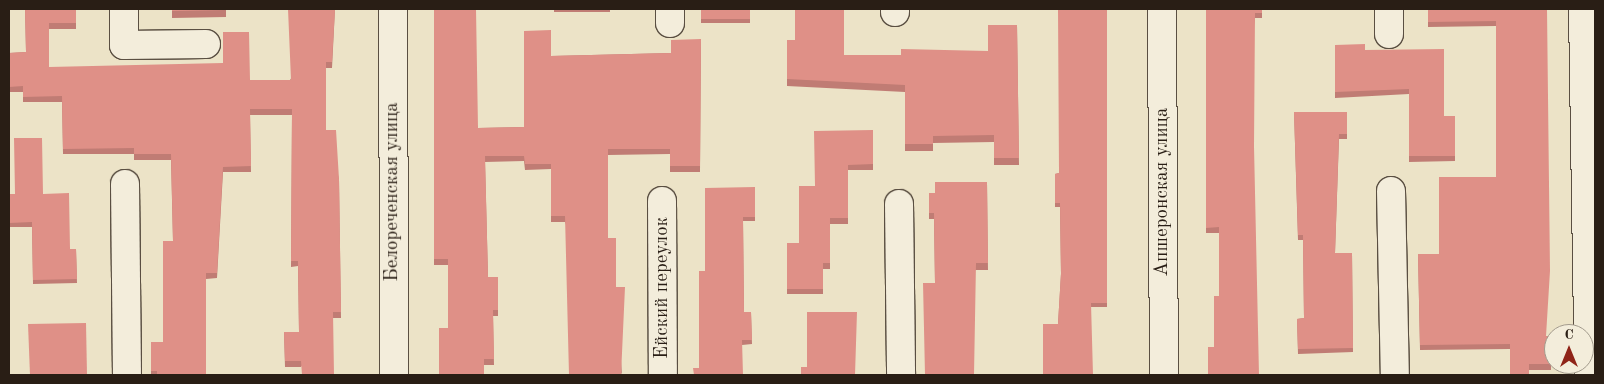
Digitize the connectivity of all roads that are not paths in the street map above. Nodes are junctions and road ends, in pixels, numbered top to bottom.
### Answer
1 (124, 9) edge
2 (393, 9) edge
3 (1162, 9) edge
4 (1583, 9) edge
5 (206, 44) dead end
6 (125, 184) dead end
7 (1391, 191) dead end
8 (662, 202) dead end
9 (899, 204) dead end
10 (127, 375) edge
11 (394, 375) edge
12 (663, 375) edge
13 (901, 375) edge
14 (1164, 375) edge
15 (1395, 375) edge
16 (1589, 375) edge

1 - 5 street
2 - 11 street, Белореченская улица
3 - 14 street, Апшеронская улица
4 - 16 street
6 - 10 street
7 - 15 street
8 - 12 street, Ейский переулок
9 - 13 street

